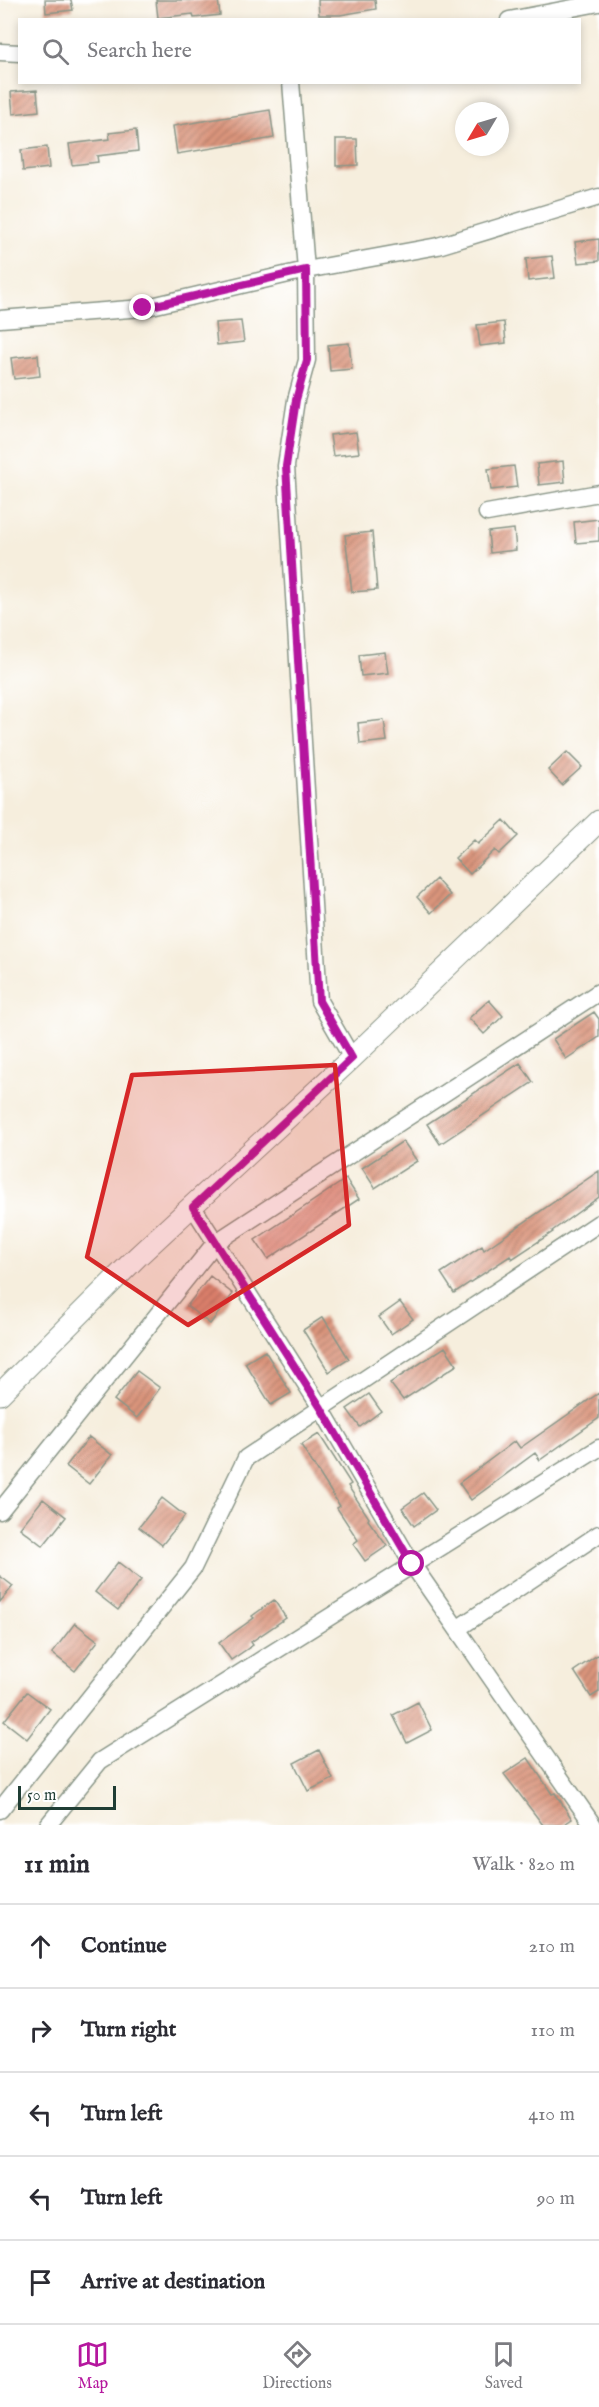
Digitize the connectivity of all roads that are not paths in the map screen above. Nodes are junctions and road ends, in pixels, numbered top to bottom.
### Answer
1 (599, 3) edge
2 (520, 18) edge
3 (0, 52) edge
4 (18, 53) edge
5 (291, 84) edge
6 (599, 197) edge
7 (306, 270) junction
8 (0, 319) edge
9 (599, 493) edge
10 (487, 513) dead end
11 (599, 822) edge
12 (599, 992) edge
13 (352, 1058) junction
14 (193, 1207) junction
15 (599, 1223) edge
16 (216, 1243) junction
17 (0, 1394) edge
18 (321, 1408) junction
19 (599, 1448) edge
20 (0, 1511) edge
21 (599, 1534) edge
22 (412, 1564) junction
23 (457, 1629) junction
24 (0, 1810) edge
25 (48, 1825) edge
26 (593, 1825) edge

1 - 2 street
3 - 4 street
5 - 7 street
6 - 7 street
7 - 8 street
7 - 13 street
9 - 10 street
11 - 13 main road
12 - 16 street
13 - 14 main road
14 - 16 street
14 - 17 main road
15 - 18 street
16 - 18 street
16 - 20 street
18 - 22 street
18 - 24 street
19 - 22 street
21 - 23 street
22 - 23 street
22 - 25 street
23 - 26 street

